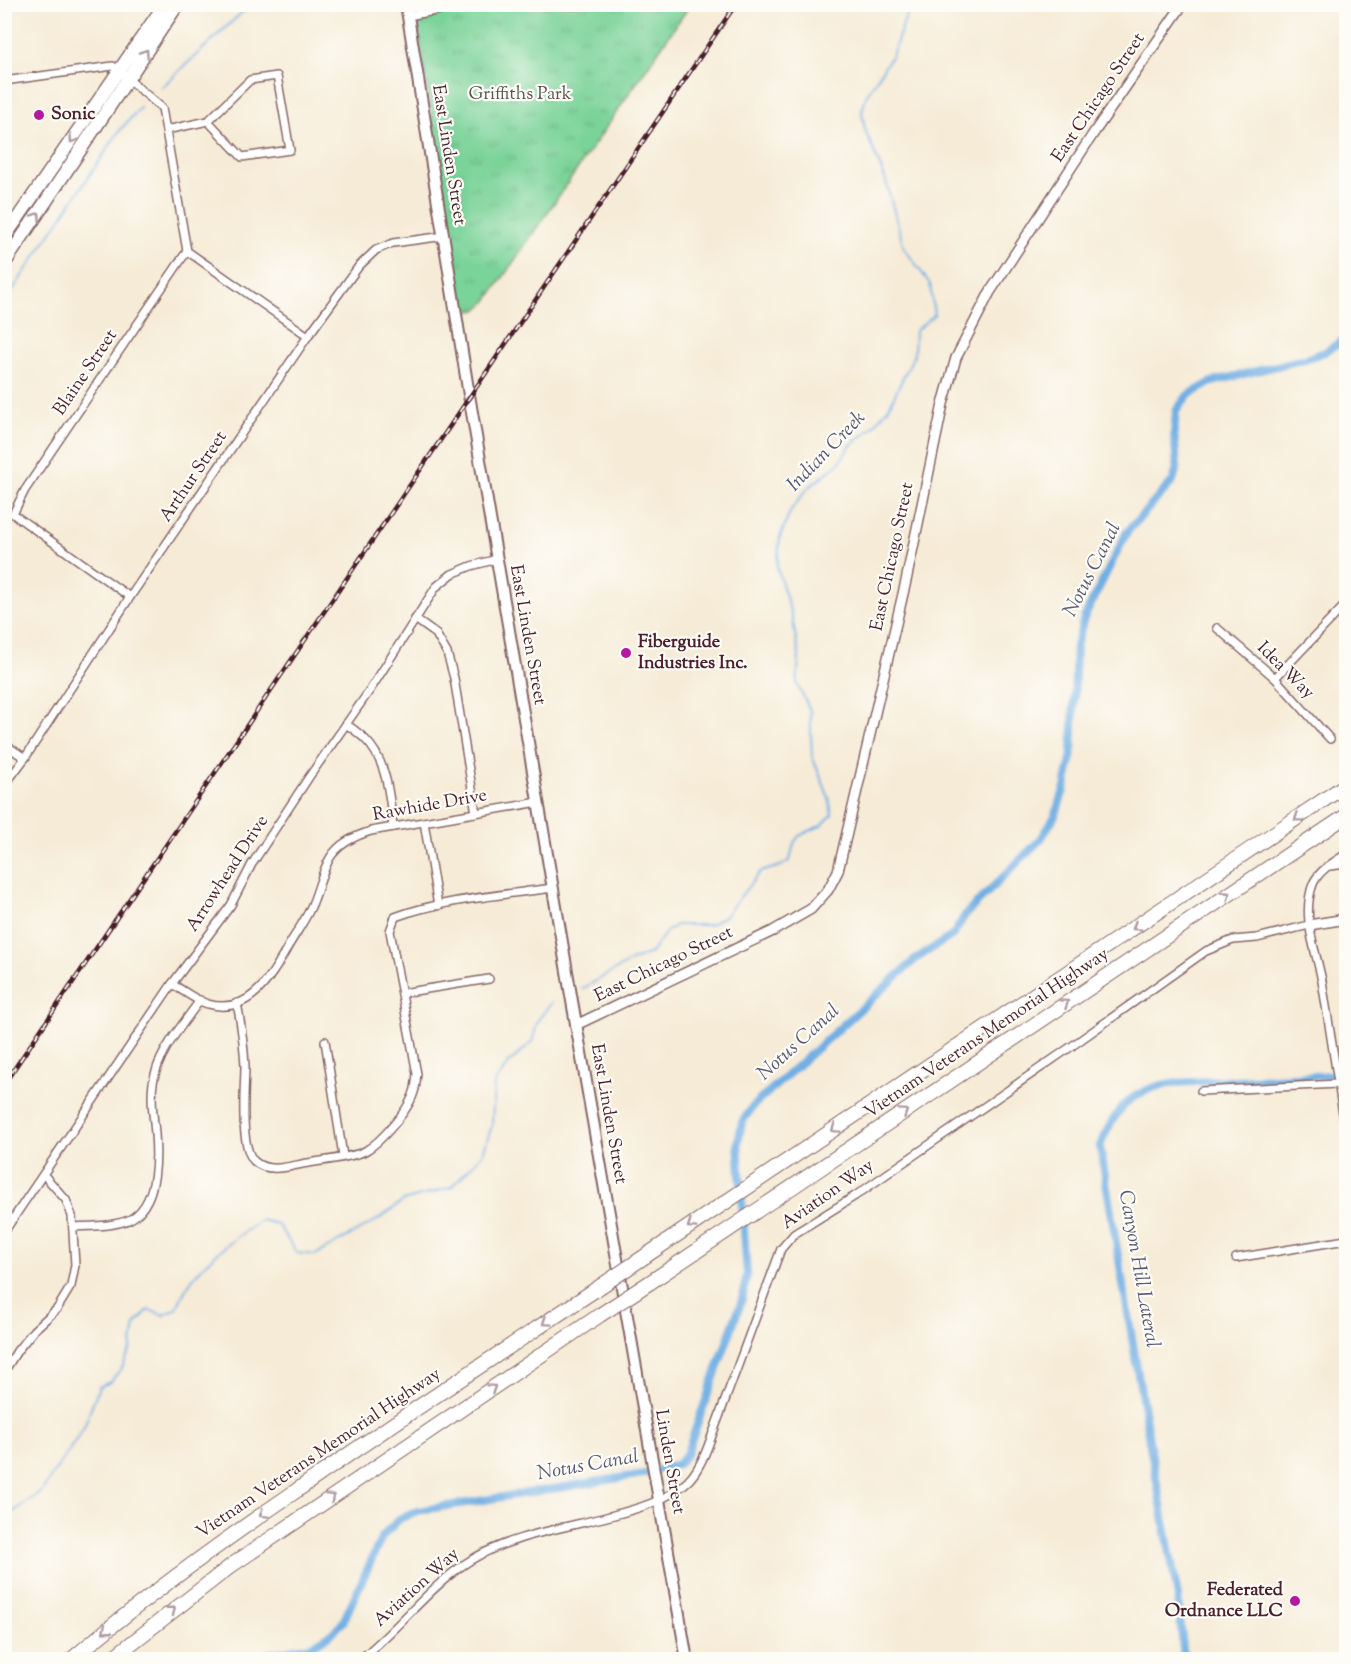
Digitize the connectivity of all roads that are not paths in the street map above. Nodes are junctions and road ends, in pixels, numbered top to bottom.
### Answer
1 (472, 4) edge
2 (1183, 4) edge
3 (171, 6) edge
4 (407, 10) edge
5 (124, 75) junction
6 (4, 81) edge
7 (208, 120) junction
8 (166, 130) junction
9 (445, 236) junction
10 (4, 238) edge
11 (187, 251) junction
12 (4, 264) edge
13 (308, 336) junction
14 (497, 559) junction
15 (130, 597) junction
16 (1347, 604) edge
17 (416, 619) junction
18 (1217, 628) dead end
19 (1275, 678) junction
20 (346, 724) junction
21 (1330, 739) dead end
22 (4, 744) edge
23 (25, 758) junction
24 (1347, 785) edge
25 (4, 786) edge
26 (538, 802) junction
27 (476, 813) junction
28 (1347, 816) edge
29 (424, 822) junction
30 (393, 827) junction
31 (1347, 854) edge
32 (1347, 864) edge
33 (1328, 867) junction
34 (553, 888) junction
35 (438, 906) junction
36 (1347, 919) edge
37 (1309, 925) junction
38 (489, 979) dead end
39 (172, 984) junction
40 (402, 993) junction
41 (200, 1000) junction
42 (237, 1003) junction
43 (576, 1025) junction
44 (325, 1041) dead end
45 (1338, 1084) junction
46 (1201, 1091) dead end
47 (1347, 1132) edge
48 (343, 1156) junction
49 (44, 1175) junction
50 (73, 1227) junction
51 (4, 1232) edge
52 (1347, 1240) edge
53 (1236, 1258) dead end
54 (618, 1270) joint
55 (4, 1372) edge
56 (659, 1500) junction
57 (71, 1659) edge
58 (110, 1659) edge
59 (359, 1659) edge
60 (687, 1659) edge

1 - 4 street
2 - 43 street, East Chicago Street
3 - 5 main road
4 - 9 main road, East Linden Street
5 - 6 street
5 - 8 street
5 -> 10 main road
12 -> 5 main road
7 - 7 street
7 - 8 street
8 - 11 street
9 - 13 street, Arthur Street
9 - 14 main road, East Linden Street
11 - 13 street
11 - 15 street, Blaine Street
13 - 15 street, Arthur Street
14 - 17 street, Arrowhead Drive
14 - 26 main road, East Linden Street
15 - 23 street, Arthur Street
16 - 19 street
17 - 20 street, Arrowhead Drive
17 - 27 street
18 - 19 street, Idea Way
19 - 21 street, Idea Way
20 - 30 street
20 - 39 street, Arrowhead Drive
22 - 23 street
23 - 25 street, Arthur Street
24 -> 57 highway, Vietnam Veterans Memorial Highway, bridge
26 - 27 street, Rawhide Drive
26 - 34 main road, East Linden Street
27 - 29 street, Rawhide Drive
58 -> 28 highway, Vietnam Veterans Memorial Highway, bridge
29 - 30 street, Rawhide Drive
29 - 35 street
30 - 42 street, Rawhide Drive
31 - 33 street
32 - 33 street
33 - 37 street
34 - 35 street
34 - 43 main road, East Linden Street
35 - 40 street
36 - 37 street, Aviation Way
37 - 45 street
37 - 56 street, Aviation Way
38 - 40 street
39 - 41 street
39 - 49 street, Arrowhead Drive
40 - 48 street
41 - 42 street
41 - 50 street
42 - 48 street
43 - 54 main road, East Linden Street
44 - 48 street
45 - 46 street
45 - 47 street
49 - 50 street
49 - 51 street, Arrowhead Drive
50 - 55 street
52 - 53 street
54 - 56 main road, Linden Street
56 - 59 street, Aviation Way
56 - 60 main road, Linden Street

